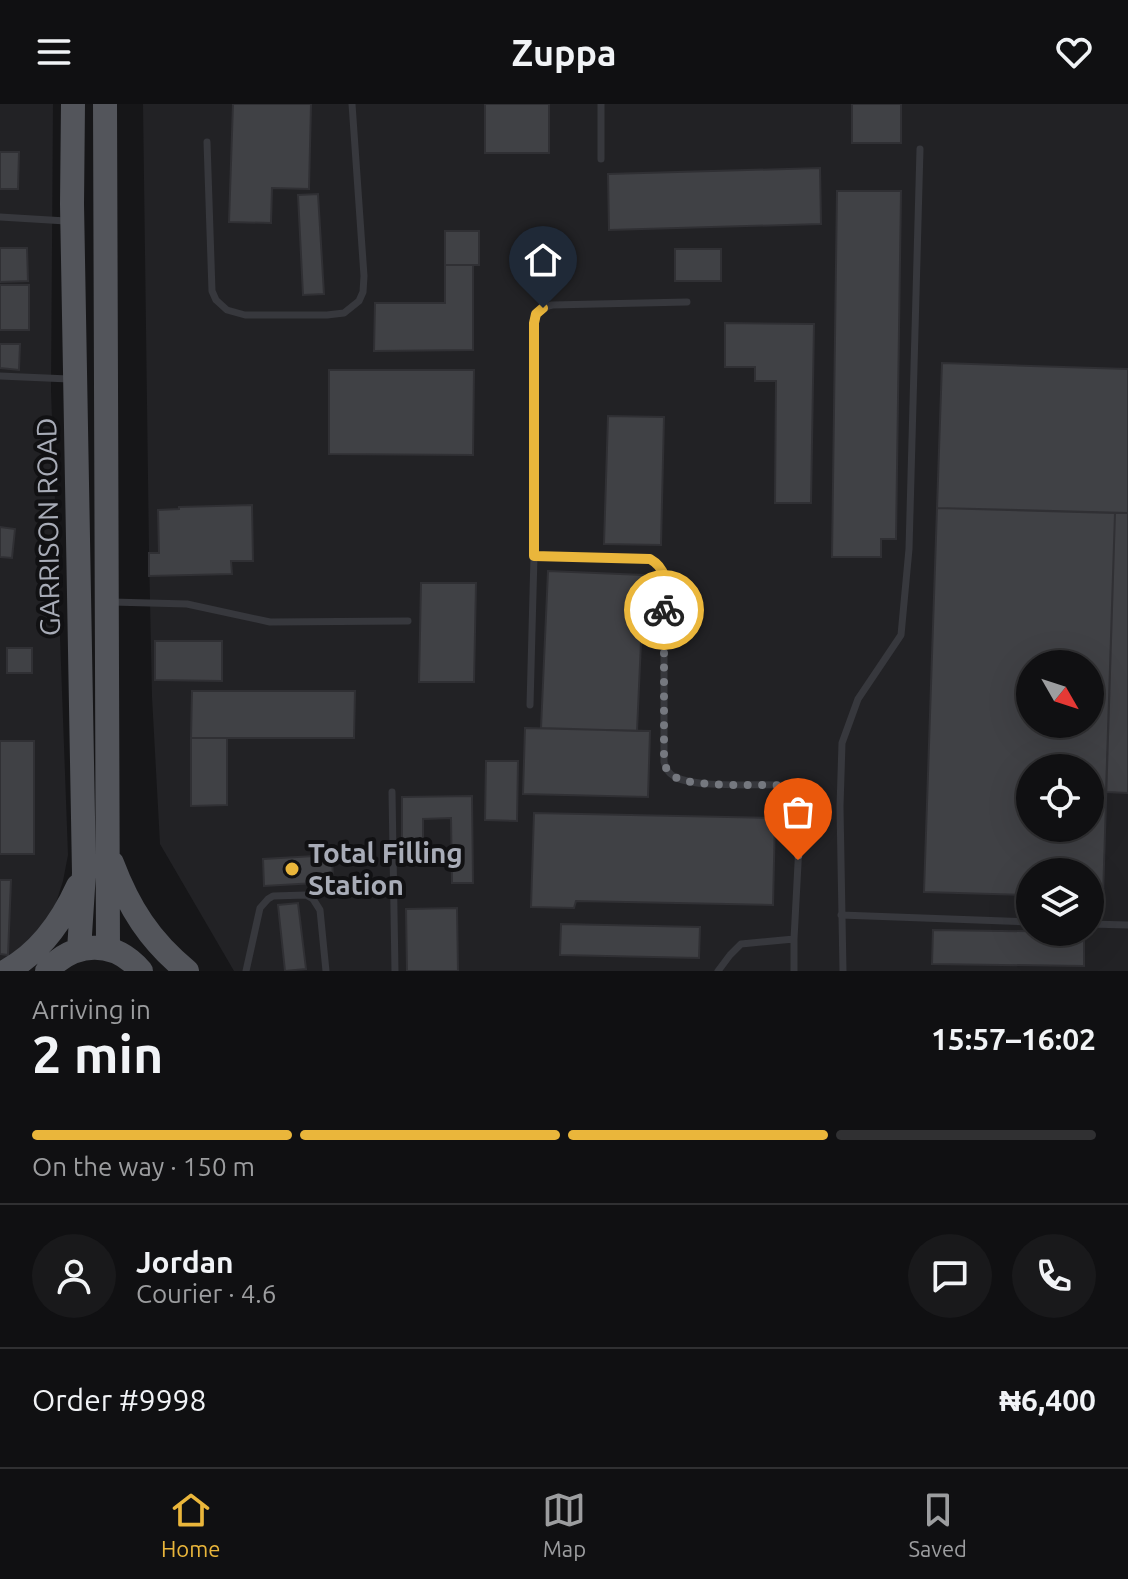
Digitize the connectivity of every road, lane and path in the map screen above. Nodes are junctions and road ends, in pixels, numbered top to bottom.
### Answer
1 (73, 104) edge
2 (105, 104) edge
3 (352, 104) edge
4 (601, 104) edge
5 (207, 142) dead end
6 (920, 149) dead end
7 (601, 159) dead end
8 (0, 217) edge
9 (72, 222) junction
10 (687, 302) dead end
11 (0, 376) edge
12 (75, 379) junction
13 (534, 556) junction
14 (108, 602) junction
15 (408, 621) dead end
16 (530, 705) dead end
17 (392, 792) dead end
18 (107, 853) junction
19 (84, 873) junction
20 (841, 915) junction
21 (1016, 921) edge
22 (1104, 924) edge
23 (1128, 925) edge
24 (794, 939) junction
25 (108, 948) junction
26 (79, 950) junction
27 (6, 971) edge
28 (47, 971) edge
29 (141, 971) edge
30 (187, 971) edge
31 (246, 971) edge
32 (326, 971) edge
33 (395, 971) edge
34 (718, 971) edge
35 (794, 971) edge
36 (843, 971) edge

1 - 9 main road, GARRISON ROAD
2 - 14 main road, GARRISON ROAD
3 - 5 lane
4 - 7 lane
6 - 20 lane
8 - 9 lane
9 - 12 main road, GARRISON ROAD
10 - 13 lane
11 - 12 lane
12 - 19 main road, GARRISON ROAD
13 - 16 lane
13 - 24 lane
14 - 15 lane
14 - 18 main road, GARRISON ROAD
17 - 33 lane
18 - 25 main road, GARRISON ROAD
18 - 30 main road
19 - 26 main road, GARRISON ROAD
19 - 27 main road
20 - 21 lane
20 - 36 lane
22 - 23 lane
24 - 34 lane
24 - 35 lane
25 - 26 main road
25 - 29 main road
26 - 28 main road
31 - 32 lane

